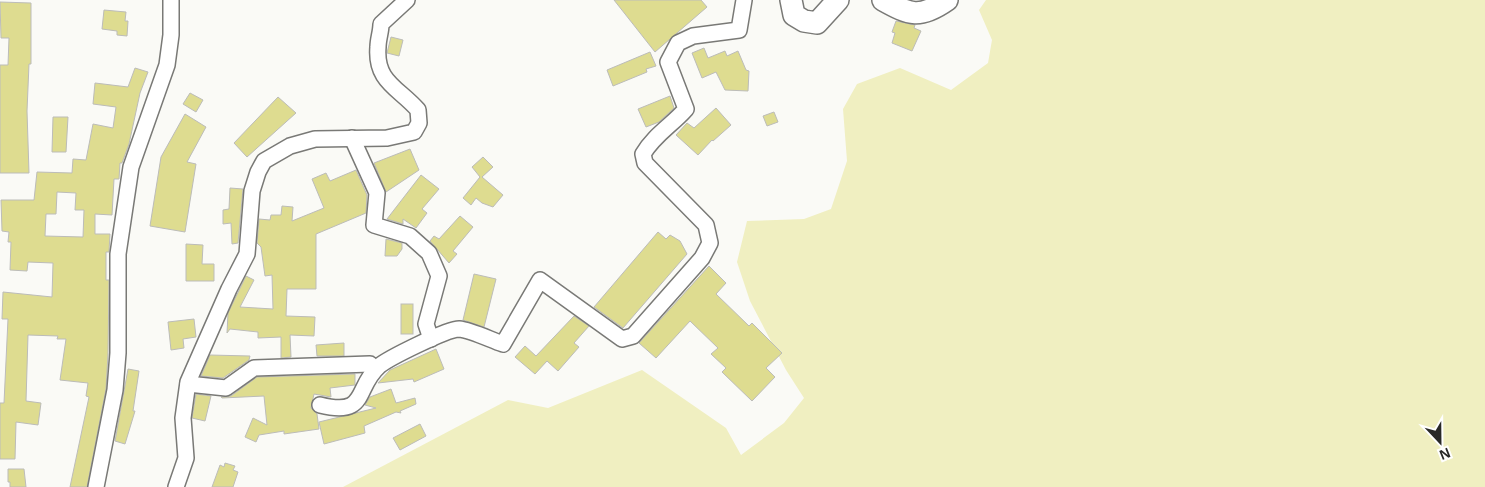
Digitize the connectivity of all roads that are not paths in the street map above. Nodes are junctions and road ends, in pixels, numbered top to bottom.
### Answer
1 (171, 0) edge
2 (407, 0) edge
3 (744, 0) edge
4 (790, 0) edge
5 (838, 0) edge
6 (883, 0) edge
7 (948, 0) edge
8 (352, 138) junction
9 (431, 339) junction
10 (370, 364) dead end
11 (188, 384) junction
12 (320, 404) dead end
13 (96, 487) edge
14 (176, 487) edge

1 - 13 street
2 - 8 street
3 - 9 street
4 - 5 main road
6 - 7 main road
8 - 9 street
8 - 11 street
9 - 12 street
10 - 11 street
11 - 14 street

